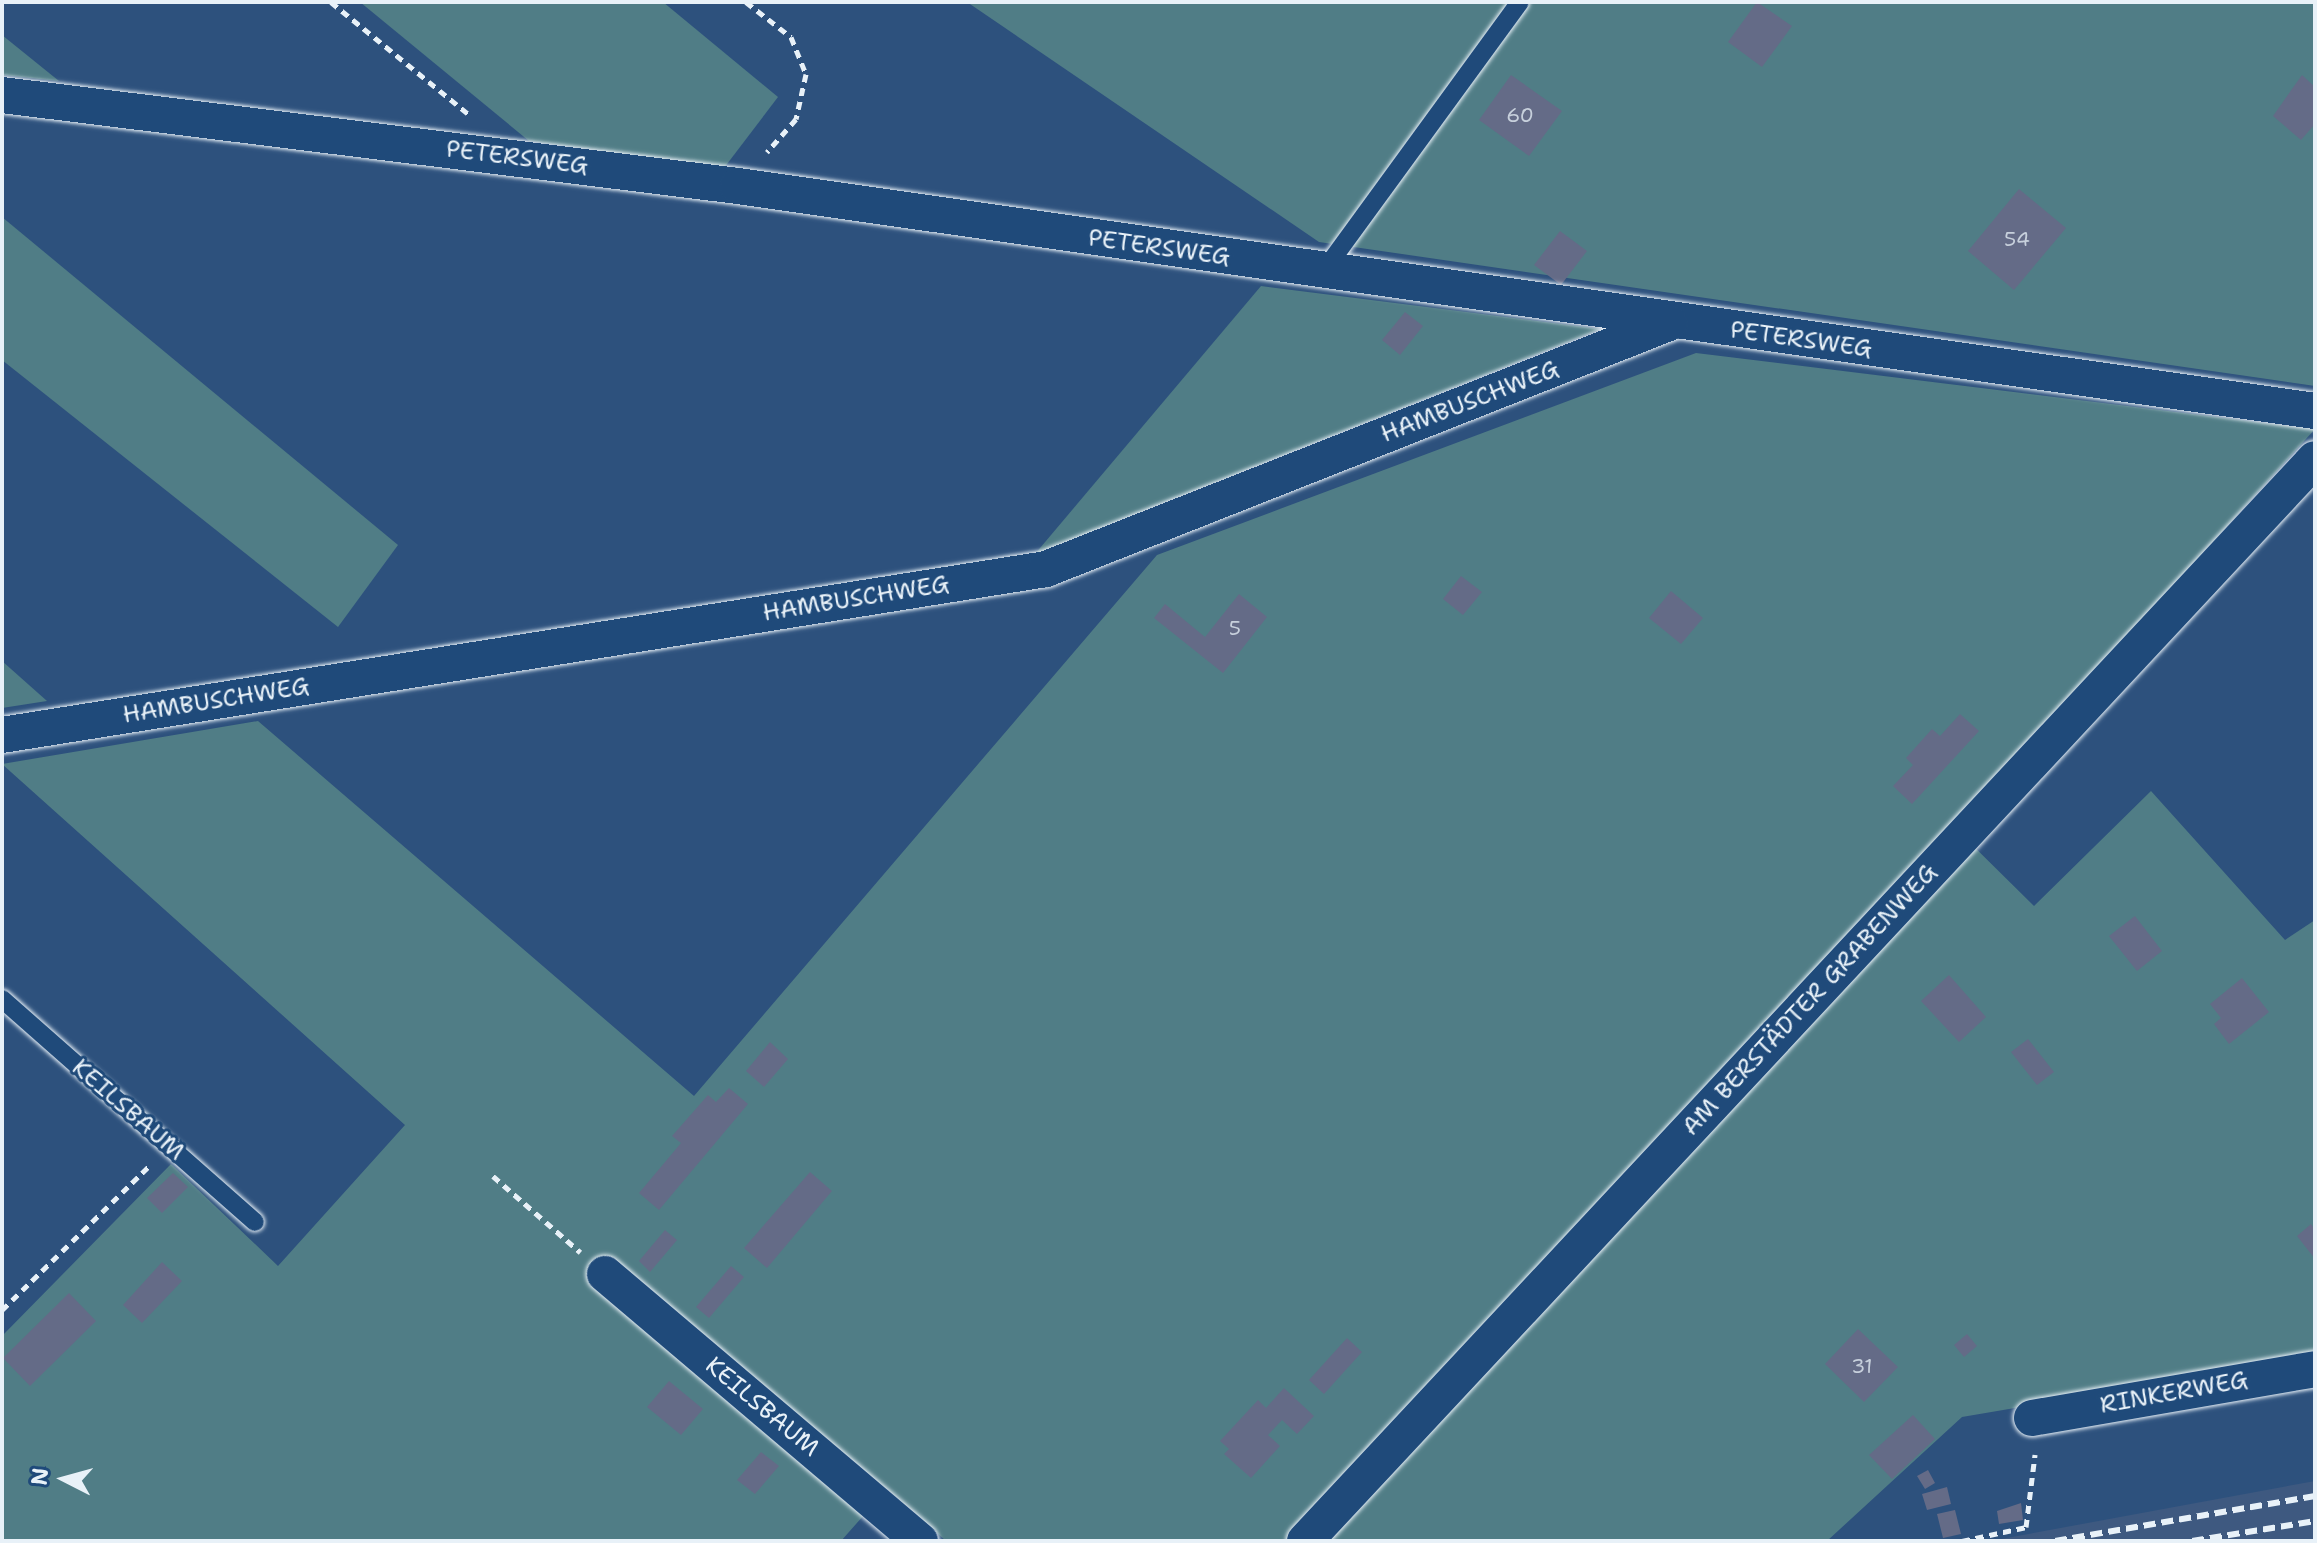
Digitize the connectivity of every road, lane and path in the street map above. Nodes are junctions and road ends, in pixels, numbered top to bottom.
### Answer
1 (331, 2) edge
2 (746, 2) edge
3 (1520, 2) edge
4 (2, 95) edge
5 (476, 120) dead end
6 (738, 186) junction
7 (1323, 272) junction
8 (1671, 322) junction
9 (2315, 411) edge
10 (2315, 459) edge
11 (2, 735) edge
12 (2, 999) edge
13 (169, 1146) junction
14 (493, 1176) dead end
15 (255, 1222) dead end
16 (605, 1274) joint
17 (2, 1310) edge
18 (2315, 1369) edge
19 (2032, 1418) joint
20 (920, 1541) edge
21 (1305, 1541) edge
22 (1962, 1541) edge

1 - 5 path
2 - 6 path
3 - 7 lane
4 - 6 street, PETERSWEG
6 - 7 street, PETERSWEG
7 - 8 street, PETERSWEG
8 - 9 street, PETERSWEG
8 - 11 street, HAMBUSCHWEG
10 - 21 street, AM BERSTÄDTER GRABENWEG
12 - 13 lane, KEILSBAUM
13 - 15 lane, KEILSBAUM
13 - 17 path
14 - 16 path
16 - 20 street, KEILSBAUM
18 - 19 street, RINKERWEG
19 - 22 path

